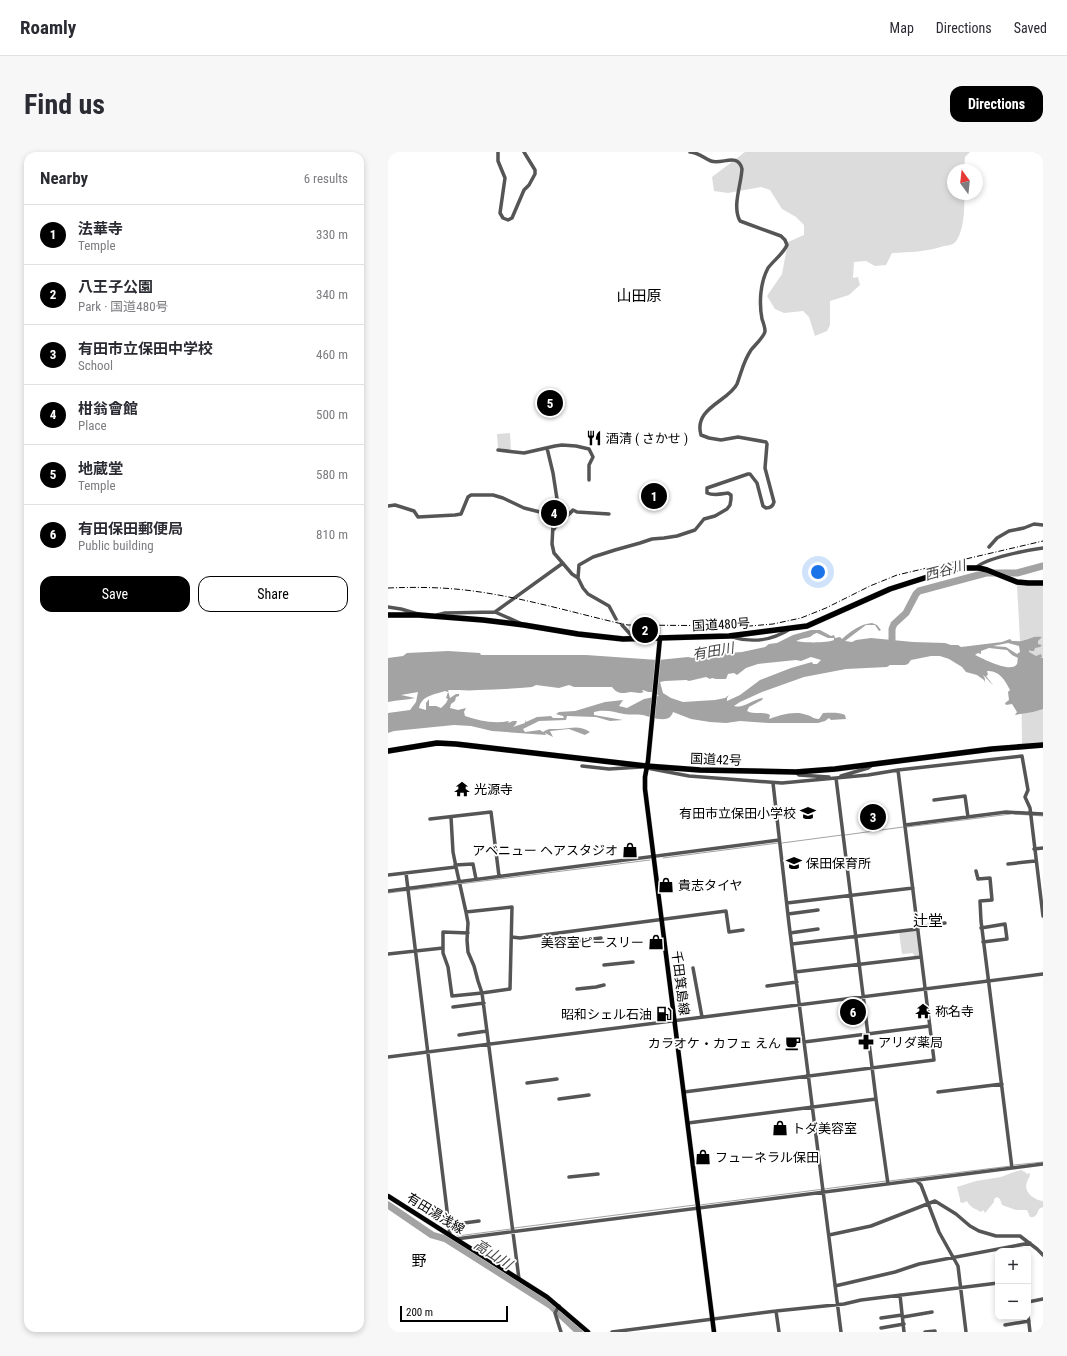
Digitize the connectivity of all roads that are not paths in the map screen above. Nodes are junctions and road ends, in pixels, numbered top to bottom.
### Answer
1 (498, 152) edge
2 (524, 152) edge
3 (690, 152) edge
4 (547, 448) junction
5 (498, 450) dead end
6 (589, 480) dead end
7 (388, 506) edge
8 (545, 514) junction
9 (609, 514) dead end
10 (1043, 525) edge
11 (554, 529) junction
12 (989, 547) dead end
13 (1043, 548) edge
14 (563, 563) junction
15 (977, 567) junction
16 (578, 578) junction
17 (1043, 583) edge
18 (388, 607) edge
19 (495, 612) junction
20 (388, 615) edge
21 (419, 615) junction
22 (432, 616) junction
23 (616, 619) tunnel mouth
24 (524, 625) junction
25 (622, 625) tunnel mouth
26 (659, 639) junction
27 (1043, 745) edge
28 (388, 751) edge
29 (873, 764) junction
30 (647, 765) junction
31 (582, 766) dead end
32 (898, 770) junction
33 (796, 772) junction
34 (836, 778) junction
35 (773, 783) junction
36 (934, 800) dead end
37 (1030, 814) junction
38 (1043, 814) edge
39 (451, 817) junction
40 (968, 817) junction
41 (430, 819) dead end
42 (905, 825) junction
43 (779, 840) junction
44 (1043, 848) edge
45 (1034, 849) junction
46 (654, 856) junction
47 (1035, 861) junction
48 (1008, 864) dead end
49 (456, 866) junction
50 (976, 871) dead end
51 (406, 873) junction
52 (388, 875) edge
53 (499, 876) junction
54 (476, 879) junction
55 (459, 881) junction
56 (407, 888) junction
57 (913, 888) junction
58 (388, 891) edge
59 (1041, 895) edge
60 (850, 896) junction
61 (787, 903) junction
62 (818, 910) dead end
63 (466, 912) junction
64 (788, 914) junction
65 (1043, 916) edge
66 (662, 919) junction
67 (945, 924) dead end
68 (918, 928) junction
69 (981, 928) junction
70 (818, 929) dead end
71 (743, 930) dead end
72 (468, 933) junction
73 (790, 933) junction
74 (856, 936) junction
75 (512, 937) junction
76 (601, 938) dead end
77 (576, 941) dead end
78 (983, 942) junction
79 (792, 944) junction
80 (443, 948) junction
81 (414, 951) junction
82 (388, 954) edge
83 (922, 957) junction
84 (633, 962) dead end
85 (859, 964) junction
86 (604, 965) dead end
87 (693, 968) dead end
88 (795, 972) junction
89 (1043, 974) edge
90 (988, 981) junction
91 (796, 982) junction
92 (604, 985) dead end
93 (767, 986) dead end
94 (577, 989) dead end
95 (926, 989) junction
96 (482, 993) junction
97 (863, 997) junction
98 (484, 1003) junction
99 (800, 1005) junction
100 (453, 1007) dead end
101 (702, 1017) junction
102 (675, 1020) junction
103 (930, 1026) junction
104 (487, 1031) junction
105 (868, 1034) junction
106 (459, 1035) dead end
107 (804, 1042) junction
108 (489, 1044) junction
109 (427, 1052) junction
110 (388, 1057) edge
111 (872, 1068) junction
112 (809, 1077) junction
113 (557, 1079) dead end
114 (527, 1083) dead end
115 (1002, 1084) junction
116 (684, 1092) junction
117 (938, 1092) dead end
118 (589, 1095) dead end
119 (559, 1099) dead end
120 (876, 1099) junction
121 (813, 1107) junction
122 (688, 1123) junction
123 (1043, 1164) edge
124 (1012, 1168) junction
125 (598, 1174) dead end
126 (569, 1178) dead end
127 (916, 1181) junction
128 (888, 1184) junction
129 (824, 1192) junction
130 (388, 1196) edge
131 (928, 1204) junction
132 (698, 1205) junction
133 (479, 1221) dead end
134 (449, 1225) junction
135 (513, 1231) junction
136 (450, 1235) junction
137 (829, 1235) junction
138 (456, 1239) junction
139 (1030, 1243) junction
140 (1043, 1255) edge
141 (953, 1258) junction
142 (520, 1279) junction
143 (995, 1283) edge
144 (835, 1286) junction
145 (961, 1288) junction
146 (900, 1295) junction
147 (1043, 1299) edge
148 (1031, 1301) edge
149 (838, 1304) junction
150 (560, 1306) junction
151 (776, 1311) junction
152 (932, 1312) dead end
153 (902, 1316) junction
154 (881, 1318) dead end
155 (712, 1319) junction
156 (1029, 1322) joint
157 (904, 1324) junction
158 (1005, 1325) dead end
159 (881, 1328) dead end
160 (935, 1331) dead end
161 (561, 1332) edge
162 (588, 1332) edge
163 (612, 1332) edge
164 (714, 1332) edge
165 (779, 1332) edge
166 (841, 1332) edge
167 (904, 1332) edge
168 (925, 1332) edge
169 (966, 1332) edge
170 (1030, 1332) edge

1 - 2 street
3 - 16 street
4 - 5 street
4 - 6 street
4 - 8 street
7 - 8 street
8 - 11 street
9 - 11 street
10 - 12 street
11 - 14 street
13 - 15 street
14 - 16 street
14 - 19 street
15 - 17 highway, 国道480号
15 - 26 highway, 国道480号
16 - 23 street
18 - 21 street
19 - 22 street
19 - 24 street
20 - 21 highway, 国道480号
21 - 22 highway, 国道480号
22 - 24 highway, 国道480号
24 - 26 highway, 国道480号
25 - 26 street
26 - 30 main road, 千田箕島線
27 - 29 highway, 国道42号
28 - 30 highway, 国道42号
29 - 33 highway, 国道42号
29 - 34 street
30 - 31 street
30 - 33 highway, 国道42号
30 - 35 street
30 - 46 main road, 千田箕島線
32 - 34 street
32 - 37 street
32 - 42 street
33 - 34 street
34 - 35 street
34 - 60 street
35 - 43 street
36 - 40 street
37 - 38 street
37 - 40 street
37 - 45 street
39 - 41 street
39 - 49 street
39 - 53 street
40 - 42 street
42 - 57 street
43 - 46 street
43 - 61 street
44 - 45 street
45 - 47 street
46 - 53 street
46 - 66 main road, 千田箕島線
47 - 48 street
47 - 59 street
49 - 51 street
49 - 54 street
49 - 55 street
50 - 69 street
51 - 52 street
51 - 56 street
53 - 54 street
54 - 55 street
55 - 56 street
55 - 63 street
56 - 58 street
56 - 81 street
57 - 60 street
57 - 68 street
59 - 65 street
60 - 61 street
60 - 74 street
61 - 64 street
62 - 64 street
63 - 72 street
63 - 75 street
64 - 73 street
66 - 71 street
66 - 75 street
66 - 102 main road, 千田箕島線
67 - 68 street
68 - 74 street
68 - 83 street
69 - 78 street
69 - 78 street
70 - 73 street
72 - 80 street
72 - 96 street
73 - 79 street
74 - 79 street
74 - 85 street
75 - 96 street
76 - 77 street
78 - 90 street
79 - 88 street
80 - 81 street
80 - 96 street
81 - 82 street
81 - 109 street
83 - 85 street
83 - 95 street
84 - 86 street
85 - 88 street
85 - 97 street
87 - 101 street
88 - 91 street
89 - 90 street
90 - 95 street
90 - 115 street
91 - 93 street
91 - 99 street
92 - 94 street
95 - 97 street
95 - 103 street
96 - 98 street
97 - 99 street
97 - 105 street
98 - 100 street
98 - 104 street
99 - 101 street
99 - 107 street
101 - 102 street
102 - 108 street
102 - 116 main road, 千田箕島線
103 - 105 street
103 - 111 street
104 - 106 street
104 - 108 street
105 - 107 street
105 - 111 street
107 - 112 street
108 - 109 street
108 - 135 street
109 - 110 street
109 - 134 street
111 - 112 street
111 - 120 street
112 - 116 street
112 - 121 street
113 - 114 street
115 - 117 street
115 - 124 street
116 - 122 main road, 千田箕島線
118 - 119 street
120 - 121 street
120 - 128 street
121 - 122 street
121 - 129 street
122 - 132 main road, 千田箕島線
123 - 124 street
124 - 127 street
125 - 126 street
127 - 128 street
127 - 131 street
128 - 129 street
129 - 132 street
129 - 137 street
130 - 136 main road, 有田湯浅線
131 - 137 street
131 - 139 street
131 - 141 street
132 - 135 street
132 - 155 main road, 千田箕島線
133 - 134 street
134 - 136 street
135 - 138 street
135 - 142 street
136 - 138 main road, 有田湯浅線
137 - 144 street
138 - 142 main road, 有田湯浅線
139 - 140 street
139 - 141 street
141 - 144 street
141 - 145 street
142 - 150 main road, 有田湯浅線
143 - 145 street
144 - 149 street
145 - 146 street
145 - 169 street
146 - 149 street
146 - 153 street
147 - 148 street
149 - 151 street
149 - 166 street
150 - 161 street
150 - 162 main road, 有田湯浅線
151 - 155 street
151 - 165 street
152 - 153 street
153 - 154 street
153 - 157 street
155 - 163 street
155 - 164 main road, 千田箕島線
156 - 158 street
156 - 170 street
157 - 159 street
157 - 167 street
160 - 168 street

